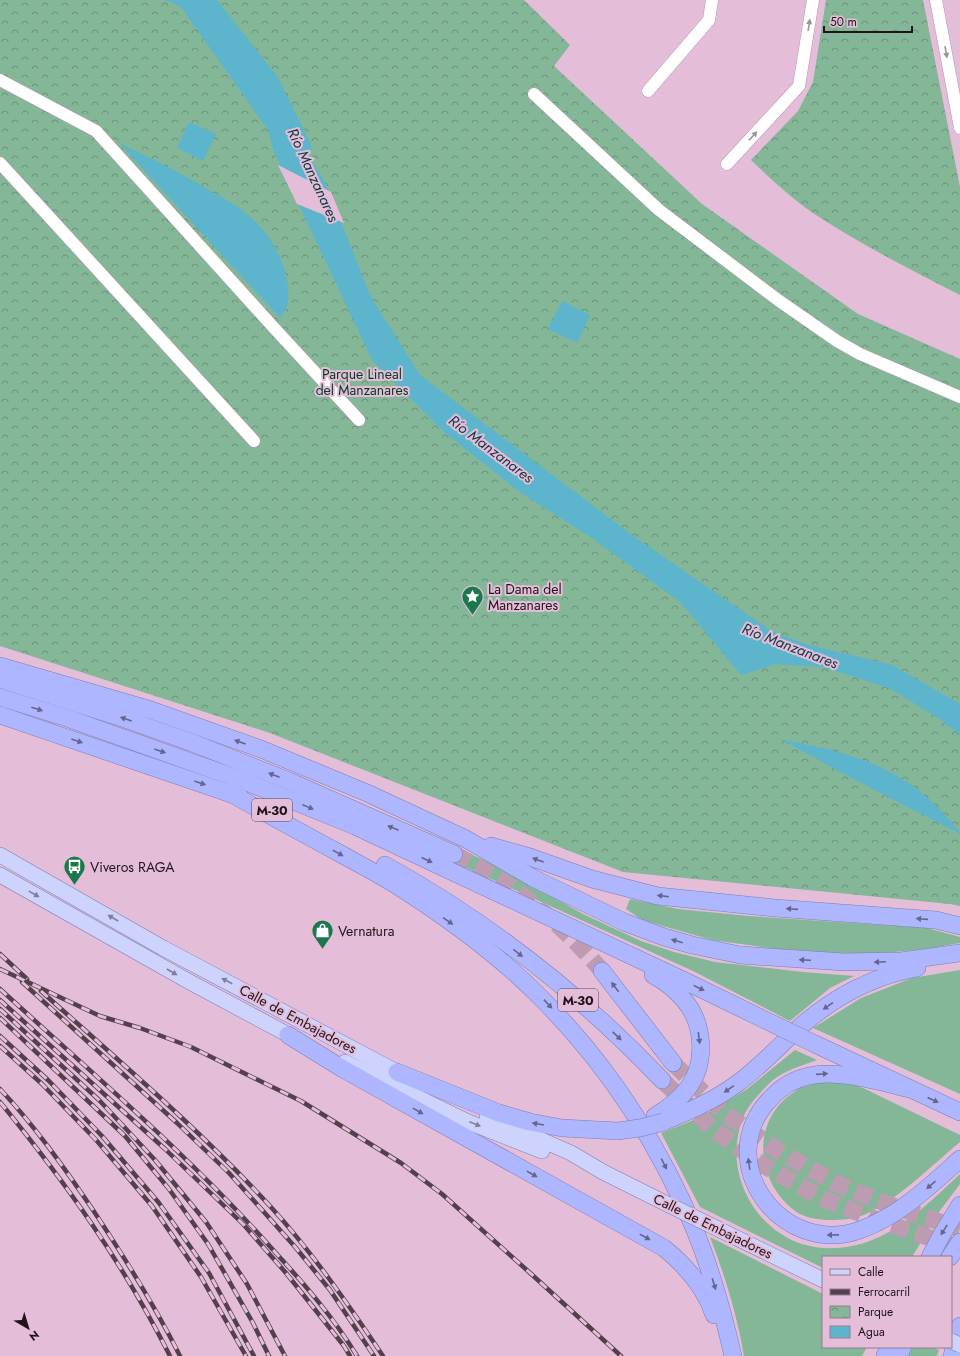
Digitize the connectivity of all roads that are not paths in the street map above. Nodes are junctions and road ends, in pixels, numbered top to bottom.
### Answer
1 (712, 0) edge
2 (813, 0) edge
3 (936, 0) edge
4 (0, 80) edge
5 (648, 91) dead end
6 (534, 94) dead end
7 (960, 128) edge
8 (0, 162) edge
9 (727, 164) dead end
10 (960, 397) edge
11 (359, 420) dead end
12 (254, 441) dead end
13 (0, 666) edge
14 (0, 679) edge
15 (0, 697) edge
16 (0, 715) edge
17 (230, 793) junction
18 (466, 839) junction
19 (454, 854) tunnel mouth
20 (0, 855) edge
21 (0, 875) edge
22 (512, 899) junction
23 (960, 926) edge
24 (114, 938) junction
25 (163, 948) junction
26 (960, 953) edge
27 (960, 960) edge
28 (602, 971) tunnel mouth
29 (288, 1035) junction
30 (673, 1063) tunnel mouth
31 (397, 1072) junction
32 (662, 1080) tunnel mouth
33 (910, 1088) junction
34 (958, 1111) edge
35 (659, 1119) junction
36 (960, 1159) edge
37 (603, 1172) junction
38 (960, 1205) edge
39 (960, 1242) edge
40 (931, 1256) edge
41 (951, 1256) edge
42 (822, 1280) edge
43 (960, 1326) edge
44 (732, 1350) edge
45 (952, 1356) edge

1 - 5 street
9 -> 2 street
3 -> 7 street
4 - 11 street
6 - 10 street
8 - 12 street
18 -> 13 highway
19 -> 14 highway
15 -> 22 highway
16 -> 17 highway
17 -> 32 highway, M-30
17 -> 44 highway
23 -> 18 highway
26 -> 18 highway
25 -> 20 main road, Calle de Embajadores
21 -> 24 main road, Calle de Embajadores
22 -> 33 highway, bridge
22 -> 35 highway
24 - 25 main road
24 -> 29 main road, Calle de Embajadores
31 -> 25 main road, Calle de Embajadores
27 -> 35 highway
30 -> 28 highway
29 -> 37 main road, Calle de Embajadores
29 -> 44 highway
35 -> 31 highway
31 - 37 main road, Calle de Embajadores
33 -> 34 highway
36 -> 33 highway
37 - 42 main road, Calle de Embajadores, bridge
38 -> 40 highway
39 - 41 highway
43 - 45 highway

